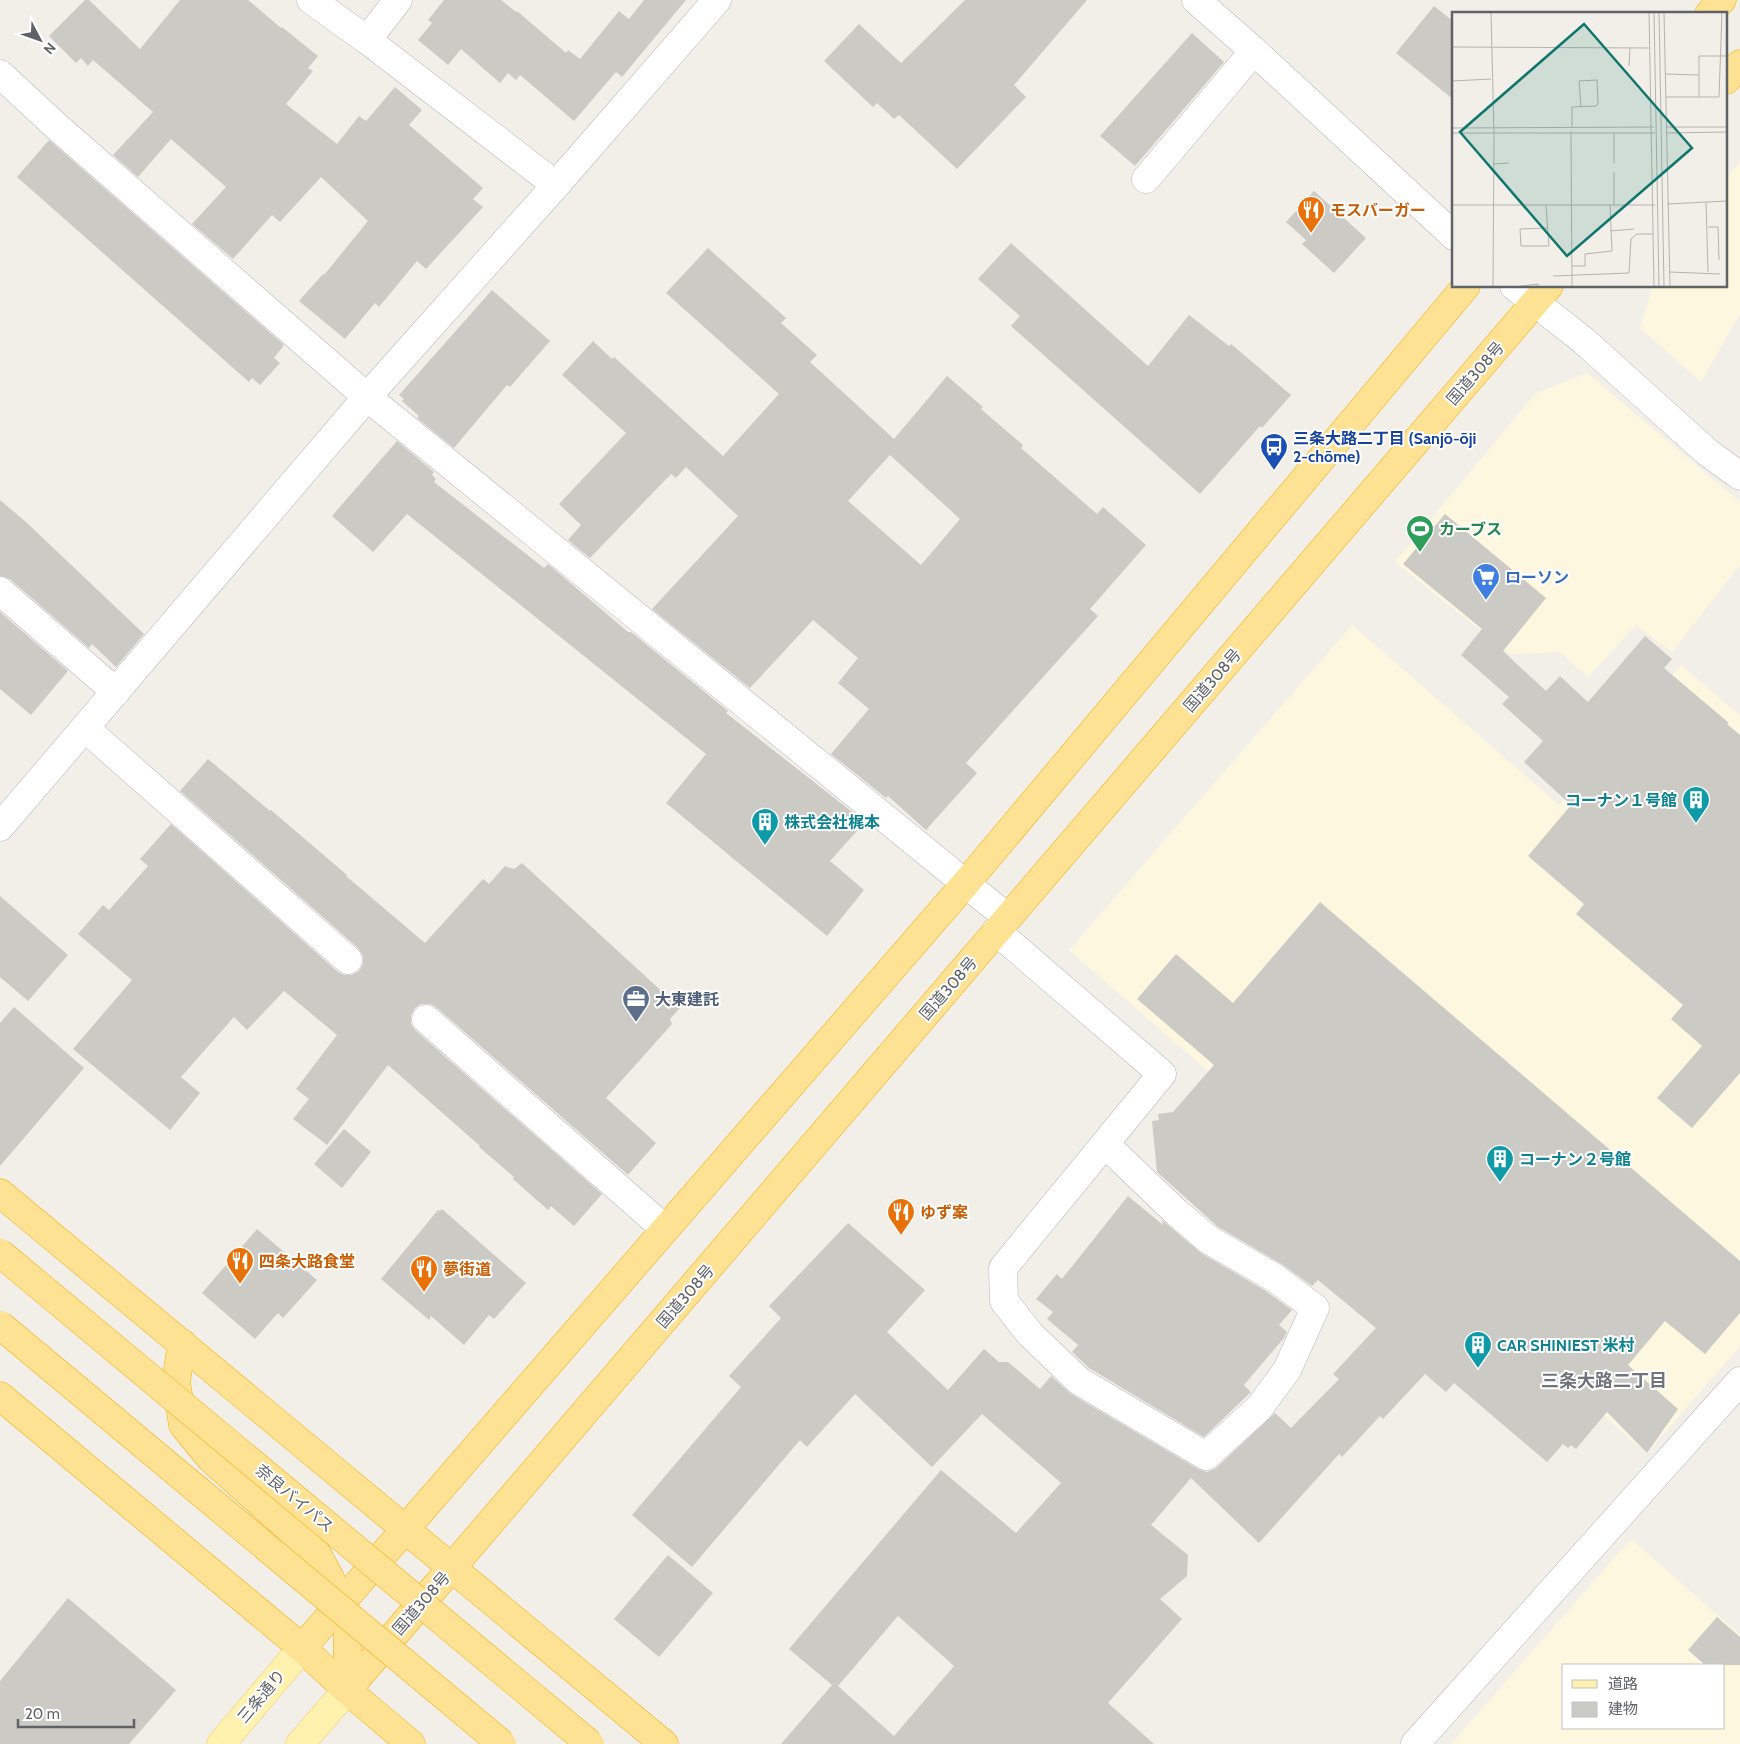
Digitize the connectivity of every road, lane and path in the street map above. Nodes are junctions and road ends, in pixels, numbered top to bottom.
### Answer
1 (311, 0) edge
2 (398, 0) edge
3 (717, 0) edge
4 (1196, 0) edge
5 (1722, 0) edge
6 (1711, 12) edge
7 (367, 40) junction
8 (1254, 51) junction
9 (1740, 64) edge
10 (0, 74) edge
11 (1728, 78) edge
12 (1146, 179) dead end
13 (556, 185) junction
14 (1452, 234) edge
15 (1464, 288) edge
16 (1533, 292) edge
17 (367, 397) junction
18 (1740, 476) edge
19 (0, 591) edge
20 (116, 692) junction
21 (85, 728) junction
22 (0, 827) edge
23 (966, 883) junction
24 (1002, 925) junction
25 (348, 960) dead end
26 (426, 1019) dead end
27 (1105, 1144) dead end
28 (0, 1193) edge
29 (665, 1229) junction
30 (0, 1253) edge
31 (0, 1325) edge
32 (182, 1343) junction
33 (1740, 1381) edge
34 (0, 1396) edge
35 (405, 1528) junction
36 (451, 1568) junction
37 (341, 1602) junction
38 (302, 1648) junction
39 (347, 1690) junction
40 (221, 1744) edge
41 (300, 1744) edge
42 (411, 1744) edge
43 (502, 1744) edge
44 (590, 1744) edge
45 (664, 1744) edge
46 (1416, 1744) edge

1 - 7 street
2 - 7 street
3 - 13 street
4 - 8 street
5 - 6 highway
7 - 13 street
8 - 12 street
8 - 14 street
9 - 11 highway
10 - 17 street
13 - 17 street
15 - 23 highway
16 - 18 street
16 - 24 highway, 国道308号
17 - 20 street
17 - 23 street
19 - 20 street
20 - 21 street
21 - 22 street
21 - 25 street
23 - 24 street
23 - 29 highway
24 - 27 street
24 - 36 highway, 国道308号
26 - 29 street
28 - 32 highway
29 - 35 highway
30 - 44 highway, 奈良バイパス, bridge
31 - 43 highway, bridge
32 - 35 highway
32 - 37 highway
33 - 46 street
34 - 38 highway
35 - 36 highway
35 - 37 highway
36 - 39 highway, 国道308号
36 - 45 highway
37 - 38 highway
37 - 39 highway
38 - 39 highway
38 - 40 main road, 三条通り
39 - 41 main road
39 - 42 highway

